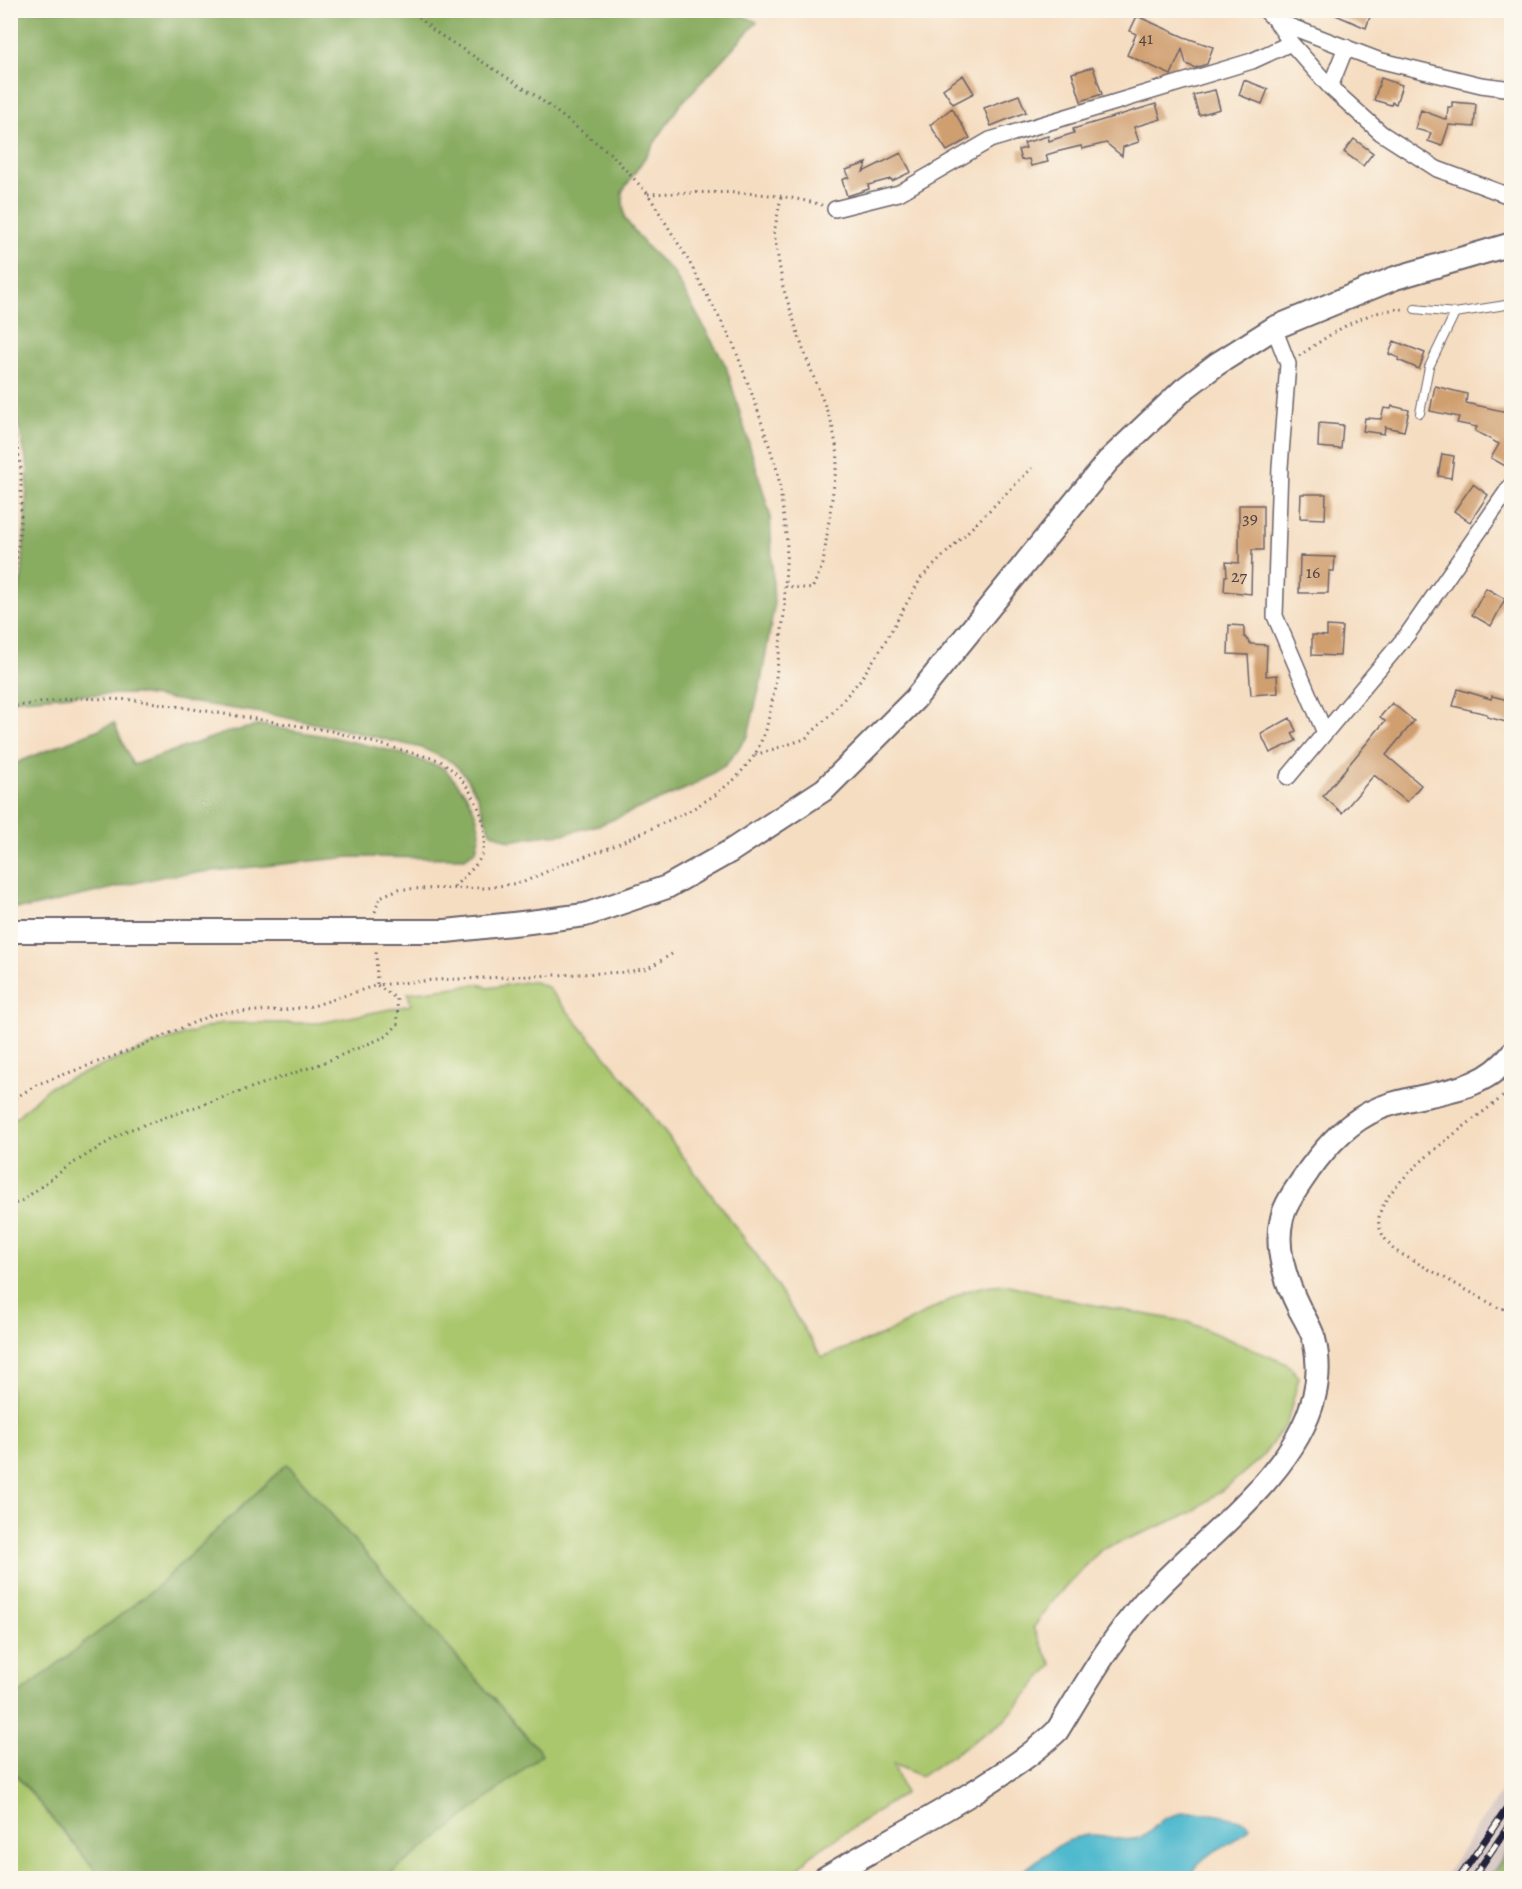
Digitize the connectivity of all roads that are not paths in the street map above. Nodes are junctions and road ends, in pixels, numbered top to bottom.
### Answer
1 (1271, 16) edge
2 (1291, 43) junction
3 (1346, 47) junction
4 (1330, 87) junction
5 (1512, 89) edge
6 (1512, 197) edge
7 (835, 209) road end
8 (1512, 244) edge
9 (1512, 304) edge
10 (1415, 309) road end
11 (1455, 313) junction
12 (1274, 328) junction
13 (1420, 413) dead end
14 (1512, 484) edge
15 (1325, 733) junction
16 (1288, 777) dead end
17 (10, 931) edge
18 (1512, 1053) edge
19 (825, 1878) edge

1 - 2 street
1 - 3 street
2 - 4 street
2 - 7 street
3 - 4 street
3 - 5 street
4 - 6 street
8 - 12 street
9 - 11 lane
10 - 11 lane
11 - 13 lane
12 - 15 street
12 - 17 street
14 - 15 street
15 - 16 street
18 - 19 street

